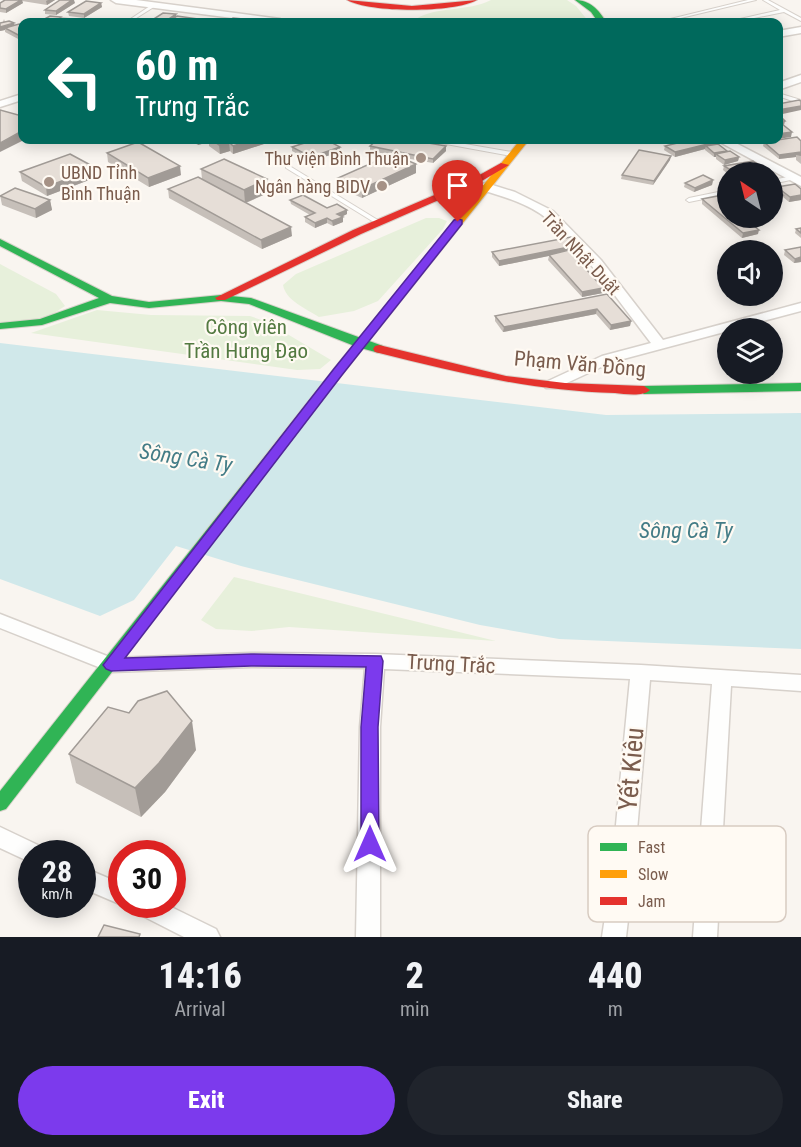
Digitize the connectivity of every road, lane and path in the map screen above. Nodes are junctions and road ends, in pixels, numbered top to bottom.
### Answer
1 (116, 0) edge
2 (352, 0) edge
3 (474, 0) edge
4 (579, 0) edge
5 (754, 0) edge
6 (765, 0) edge
7 (155, 5) junction
8 (784, 11) junction
9 (135, 18) edge
10 (230, 18) edge
11 (386, 18) edge
12 (599, 18) edge
13 (677, 18) edge
14 (749, 18) edge
15 (801, 20) edge
16 (801, 30) edge
17 (783, 33) edge
18 (801, 78) edge
19 (783, 85) edge
20 (783, 96) edge
21 (18, 98) edge
22 (801, 102) edge
23 (0, 104) edge
24 (450, 144) edge
25 (521, 144) edge
26 (730, 144) edge
27 (508, 160) junction
28 (288, 167) dead end
29 (797, 180) edge
30 (486, 187) junction
31 (717, 194) edge
32 (688, 200) dead end
33 (379, 223) junction
34 (0, 242) edge
35 (221, 298) junction
36 (109, 300) junction
37 (801, 307) edge
38 (0, 326) edge
39 (361, 344) junction
40 (659, 344) junction
41 (551, 385) junction
42 (801, 387) edge
43 (0, 621) edge
44 (375, 661) junction
45 (111, 665) junction
46 (641, 672) junction
47 (722, 678) junction
48 (801, 683) edge
49 (0, 804) edge
50 (627, 826) edge
51 (712, 826) edge
52 (0, 837) edge
53 (18, 846) edge
54 (169, 918) edge
55 (616, 922) edge
56 (706, 922) edge
57 (208, 937) edge
58 (368, 937) edge
59 (614, 937) edge
60 (705, 937) edge

1 - 7 street
2 - 3 main road
2 - 11 main road
4 - 12 main road
5 - 13 lane
6 - 8 lane
7 - 9 lane
7 - 10 street
8 - 14 lane
8 - 15 lane
16 - 17 street
18 - 19 street
20 - 22 lane
21 - 23 street
24 - 27 lane
25 - 27 main road
26 - 29 street
27 - 30 main road
27 - 33 main road
28 - 33 lane
30 - 39 main road
30 - 40 street, Trần Nhật Duật
31 - 32 lane
33 - 35 main road
34 - 36 main road
35 - 36 main road
35 - 39 main road, Phạm Văn Đồng
36 - 38 main road
37 - 40 street
39 - 41 main road, Phạm Văn Đồng
39 - 45 main road
40 - 41 street
41 - 42 main road, Phạm Văn Đồng
43 - 45 street, Trưng Trắc
44 - 45 street, Trưng Trắc
44 - 46 street, Trưng Trắc
44 - 58 street
45 - 49 main road
46 - 47 street, Trưng Trắc
46 - 50 street, Yết Kiêu
47 - 48 street, Trưng Trắc
47 - 51 street
52 - 53 street
54 - 57 street
55 - 59 street, Yết Kiêu
56 - 60 street

